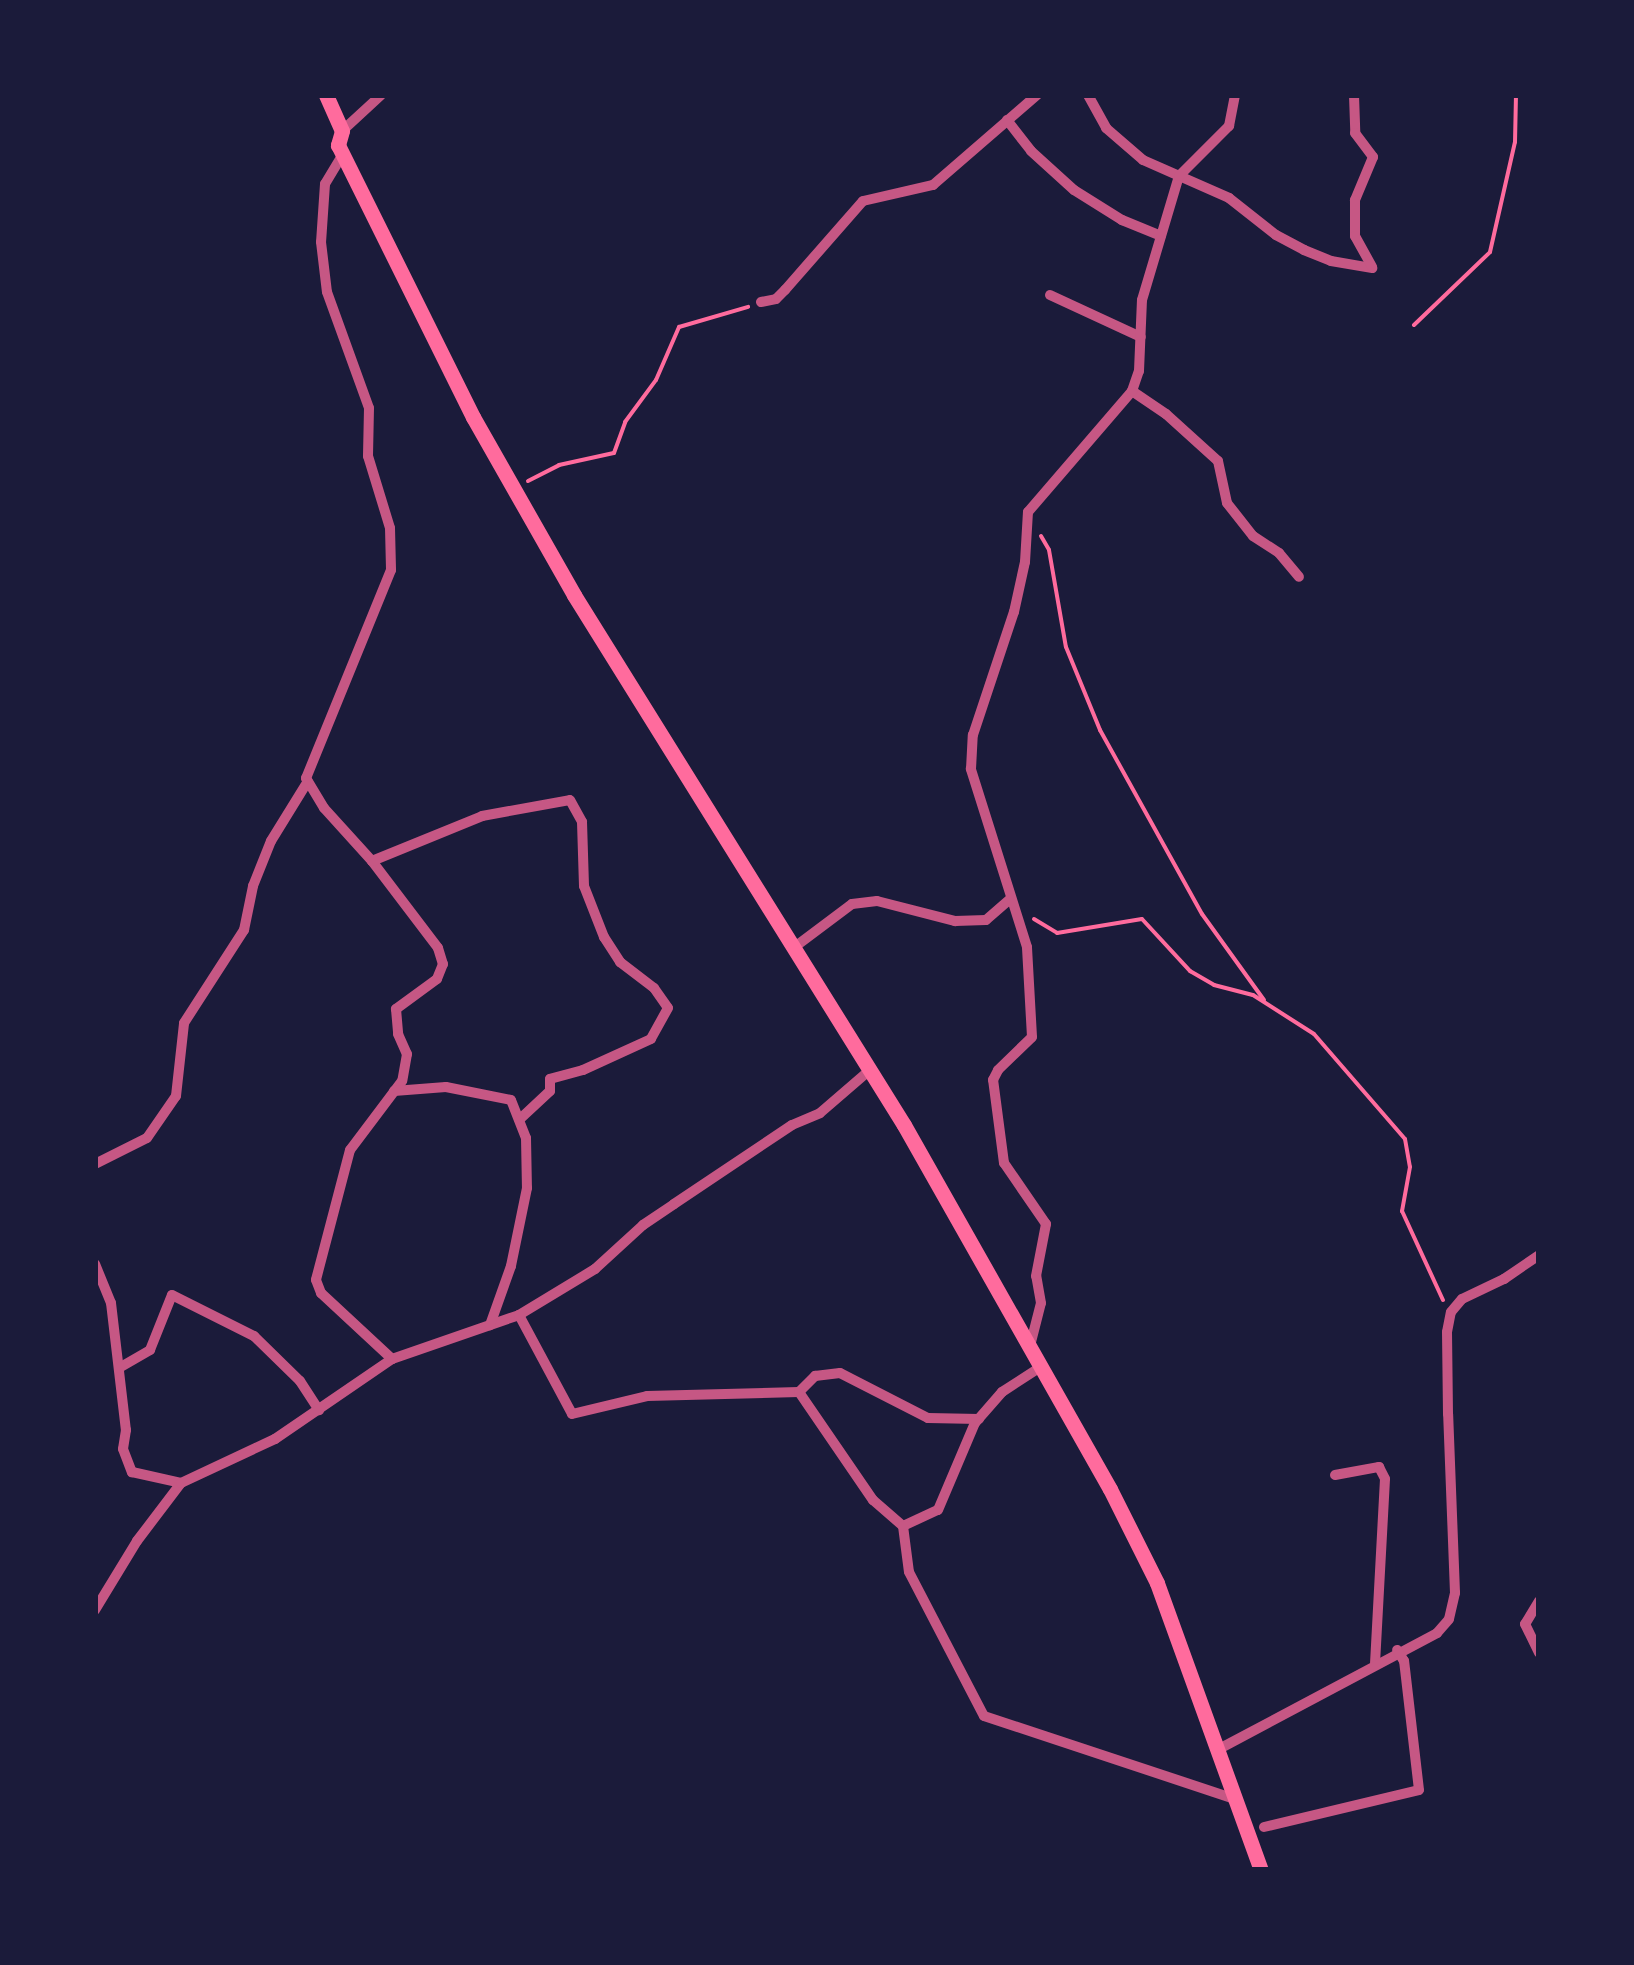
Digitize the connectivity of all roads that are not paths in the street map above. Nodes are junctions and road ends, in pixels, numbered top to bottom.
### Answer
1 (326, 95) edge
2 (381, 95) edge
3 (1036, 95) edge
4 (1088, 95) edge
5 (1235, 95) edge
6 (1354, 95) edge
7 (1008, 120) junction
8 (342, 131) junction
9 (343, 154) junction
10 (1179, 176) junction
11 (1161, 236) junction
12 (1050, 294) dead end
13 (762, 302) road end
14 (1140, 338) junction
15 (1132, 391) junction
16 (1299, 577) dead end
17 (308, 781) junction
18 (372, 861) junction
19 (1010, 899) junction
20 (796, 946) junction
21 (871, 1069) junction
22 (394, 1091) junction
23 (518, 1120) junction
24 (95, 1164) edge
25 (1539, 1255) edge
26 (95, 1264) edge
27 (520, 1315) junction
28 (490, 1325) junction
29 (1030, 1346) junction
30 (392, 1359) junction
31 (1042, 1366) junction
32 (120, 1368) junction
33 (800, 1392) junction
34 (319, 1410) junction
35 (980, 1419) junction
36 (1336, 1475) dead end
37 (181, 1482) junction
38 (904, 1526) junction
39 (1539, 1601) edge
40 (95, 1610) edge
41 (1398, 1650) junction
42 (1539, 1652) edge
43 (1375, 1663) junction
44 (1219, 1748) junction
45 (1236, 1799) junction
46 (1264, 1827) dead end
47 (1261, 1870) edge

1 - 8 main road
2 - 8 street
3 - 7 street
4 - 10 street
5 - 10 street
6 - 10 street
7 - 11 street
7 - 13 street
8 - 9 main road
9 - 17 street
9 - 20 main road
10 - 11 street
11 - 14 street
12 - 14 street
14 - 15 street
15 - 16 street
15 - 19 street
17 - 18 street
17 - 24 street
18 - 22 street
18 - 23 street
19 - 20 street
19 - 29 street
20 - 21 main road
21 - 27 street
21 - 29 main road
22 - 23 street
22 - 30 street
23 - 28 street
25 - 41 street
26 - 32 street
27 - 28 street
27 - 33 street
28 - 30 street
29 - 31 main road
30 - 34 street
31 - 35 street
31 - 44 main road
32 - 34 street
32 - 37 street
33 - 35 street
33 - 38 street
34 - 37 street
35 - 38 street
36 - 43 street
37 - 40 street
38 - 45 street
39 - 42 street
41 - 43 street
41 - 46 street
43 - 44 street
44 - 45 main road
45 - 47 main road

